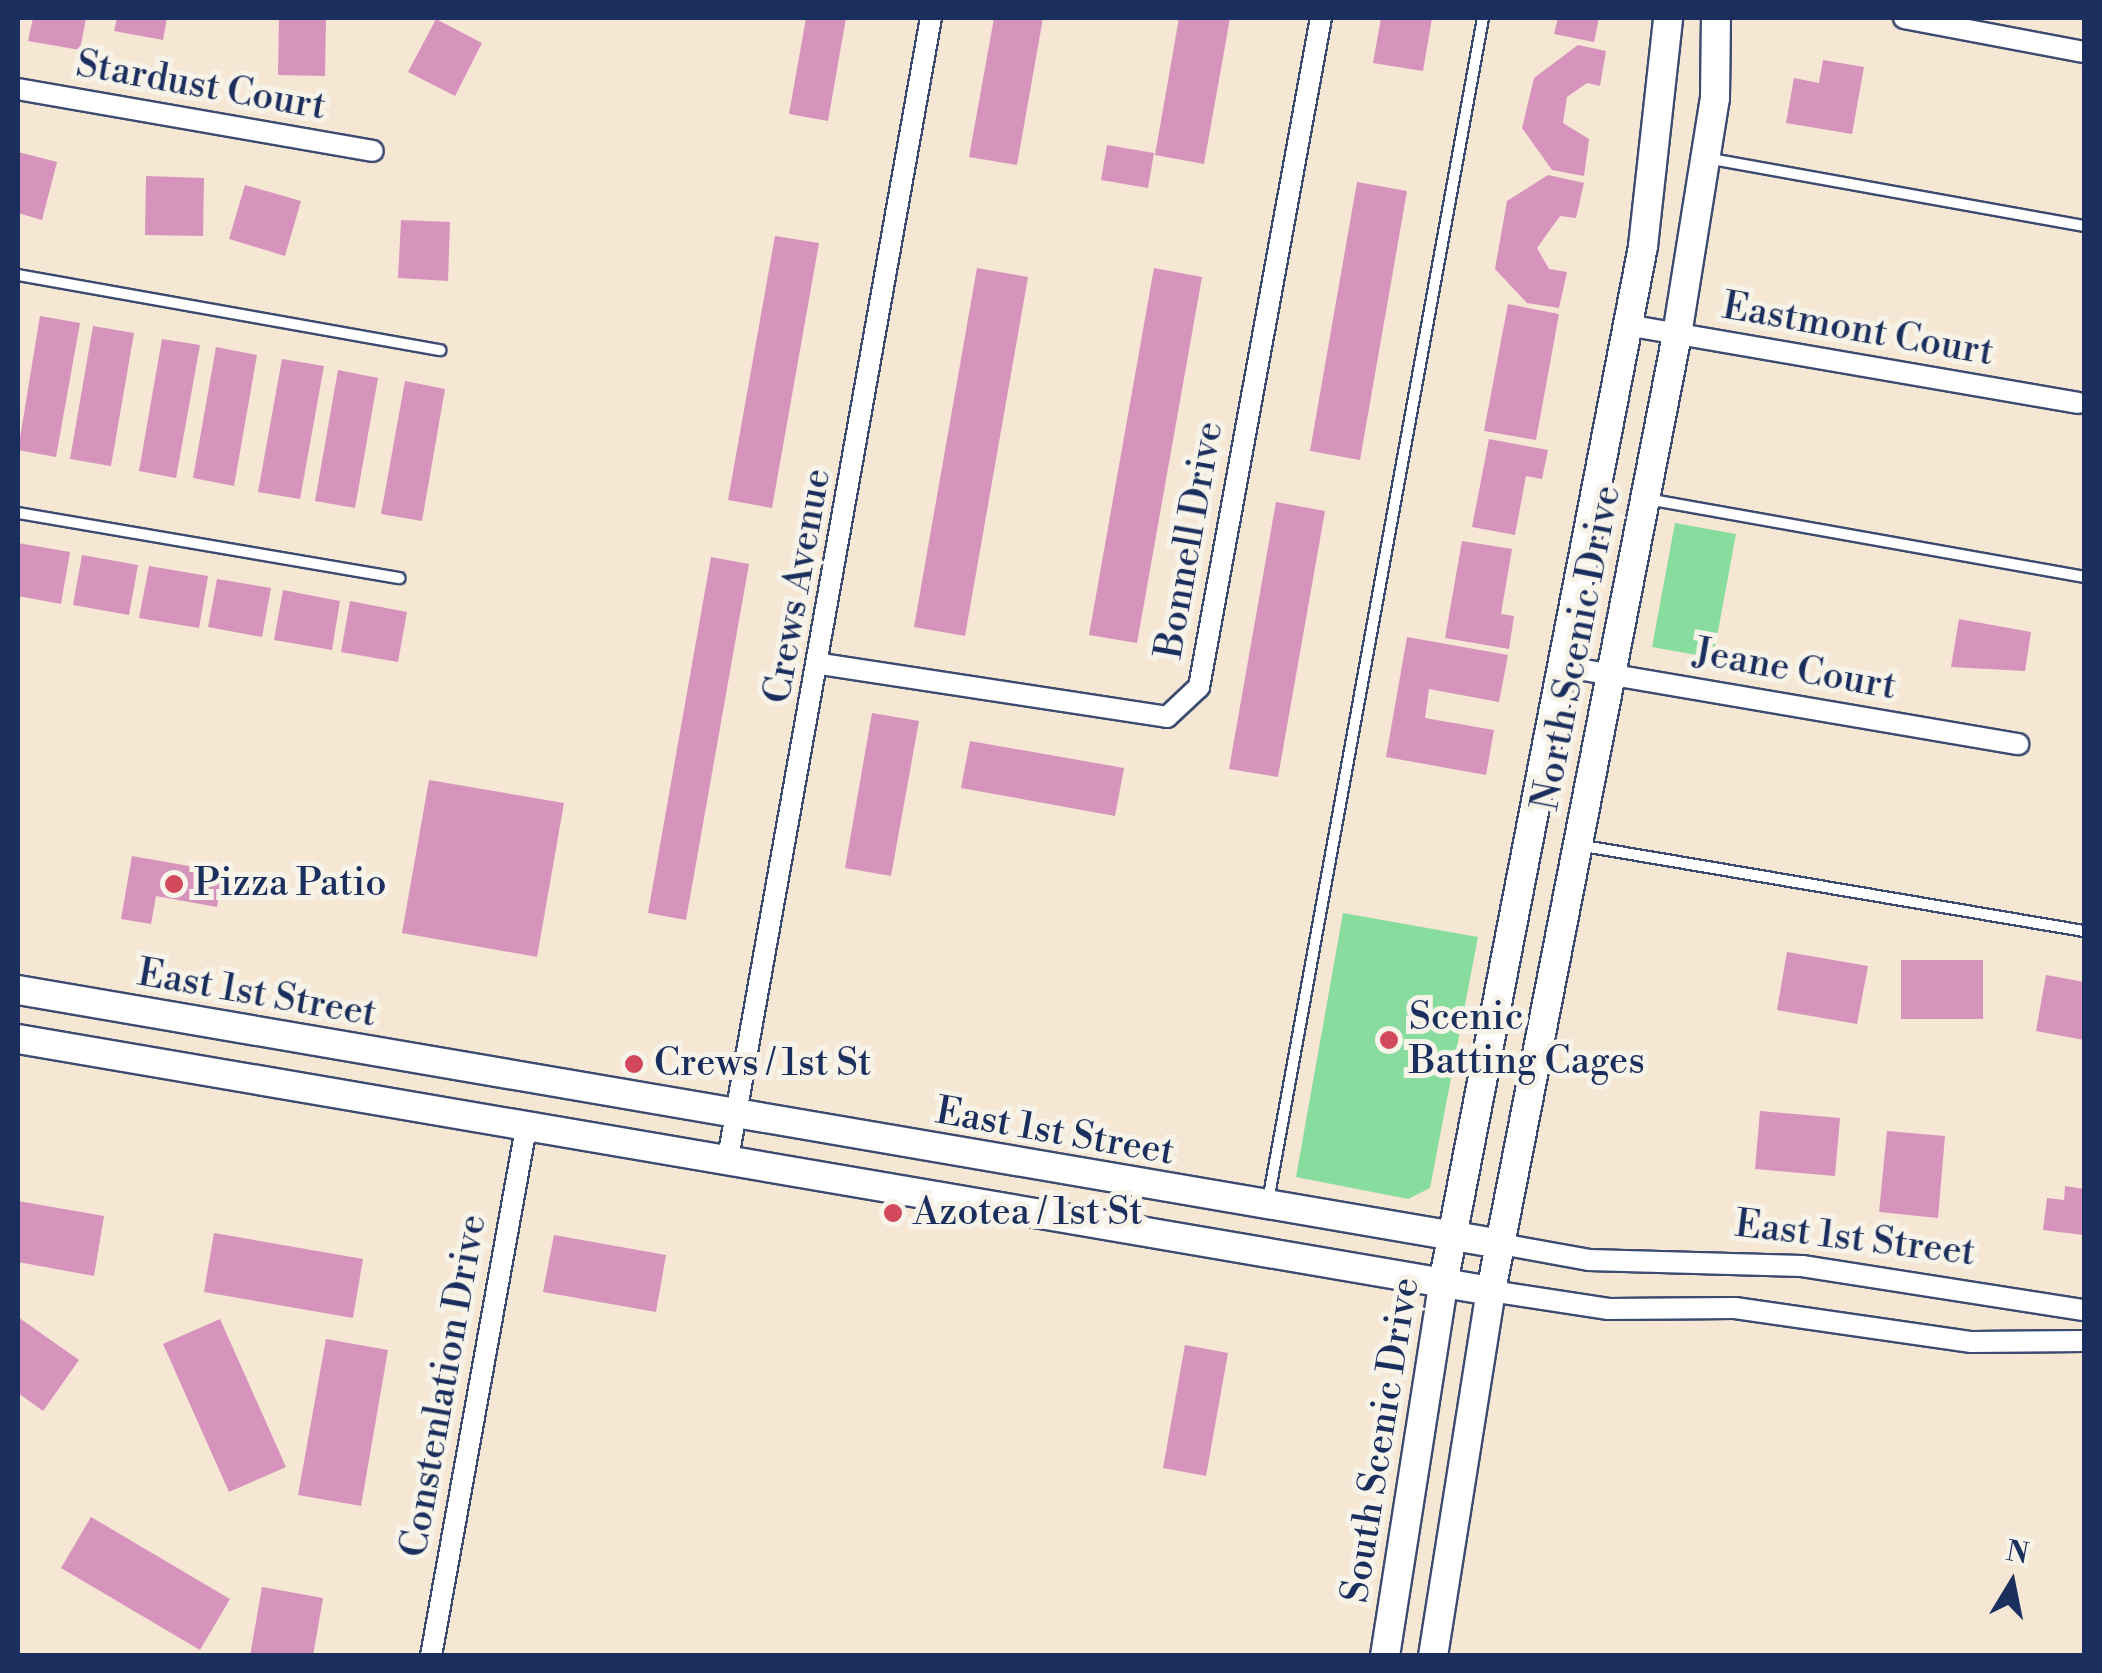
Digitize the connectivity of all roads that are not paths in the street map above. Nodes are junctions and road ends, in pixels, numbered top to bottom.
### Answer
1 (931, 18) edge
2 (1321, 18) edge
3 (1484, 18) edge
4 (1668, 18) edge
5 (1716, 18) edge
6 (1904, 18) edge
7 (2084, 52) edge
8 (18, 90) edge
9 (374, 151) dead end
10 (1706, 158) junction
11 (2084, 226) edge
12 (18, 275) edge
13 (1627, 324) junction
14 (1677, 334) junction
15 (440, 350) dead end
16 (2078, 403) dead end
17 (1644, 498) junction
18 (18, 513) edge
19 (2084, 577) edge
20 (400, 578) dead end
21 (821, 664) junction
22 (1561, 666) junction
23 (1610, 674) junction
24 (2018, 744) dead end
25 (1578, 845) junction
26 (2084, 932) edge
27 (18, 990) edge
28 (18, 1039) edge
29 (734, 1115) junction
30 (526, 1128) junction
31 (727, 1164) junction
32 (1267, 1207) junction
33 (1452, 1236) junction
34 (1501, 1244) junction
35 (1444, 1284) junction
36 (1491, 1291) junction
37 (2084, 1310) edge
38 (2084, 1341) edge
39 (431, 1656) edge
40 (1385, 1656) edge
41 (1433, 1656) edge

1 - 21 street, Crews Avenue
2 - 21 street, Bonnell Drive
3 - 32 lane
4 - 13 main road, North Scenic Drive
5 - 10 main road, North Scenic Drive
6 - 7 street
8 - 9 street, Stardust Court
10 - 11 lane
10 - 14 main road, North Scenic Drive
12 - 15 lane
13 - 14 street, Eastmont Court
13 - 22 main road, North Scenic Drive
14 - 16 street, Eastmont Court
14 - 17 main road, North Scenic Drive
17 - 19 lane
17 - 23 main road, North Scenic Drive
18 - 20 lane
21 - 29 street, Crews Avenue
22 - 23 street, Jeane Court
22 - 33 main road, North Scenic Drive
23 - 24 street, Jeane Court
23 - 25 main road, North Scenic Drive
25 - 26 lane
25 - 34 main road, North Scenic Drive
27 - 29 main road, East 1st Street
28 - 30 main road
29 - 31 street, Crews Avenue
29 - 32 main road, East 1st Street
30 - 31 main road
30 - 39 street, Constenlation Drive
31 - 35 main road
32 - 33 main road, East 1st Street
33 - 34 main road, East 1st Street
33 - 35 main road, South Scenic Drive
34 - 36 main road, North Scenic Drive
34 - 37 street, East 1st Street
35 - 36 main road
35 - 40 main road, South Scenic Drive
36 - 38 street
36 - 41 main road

